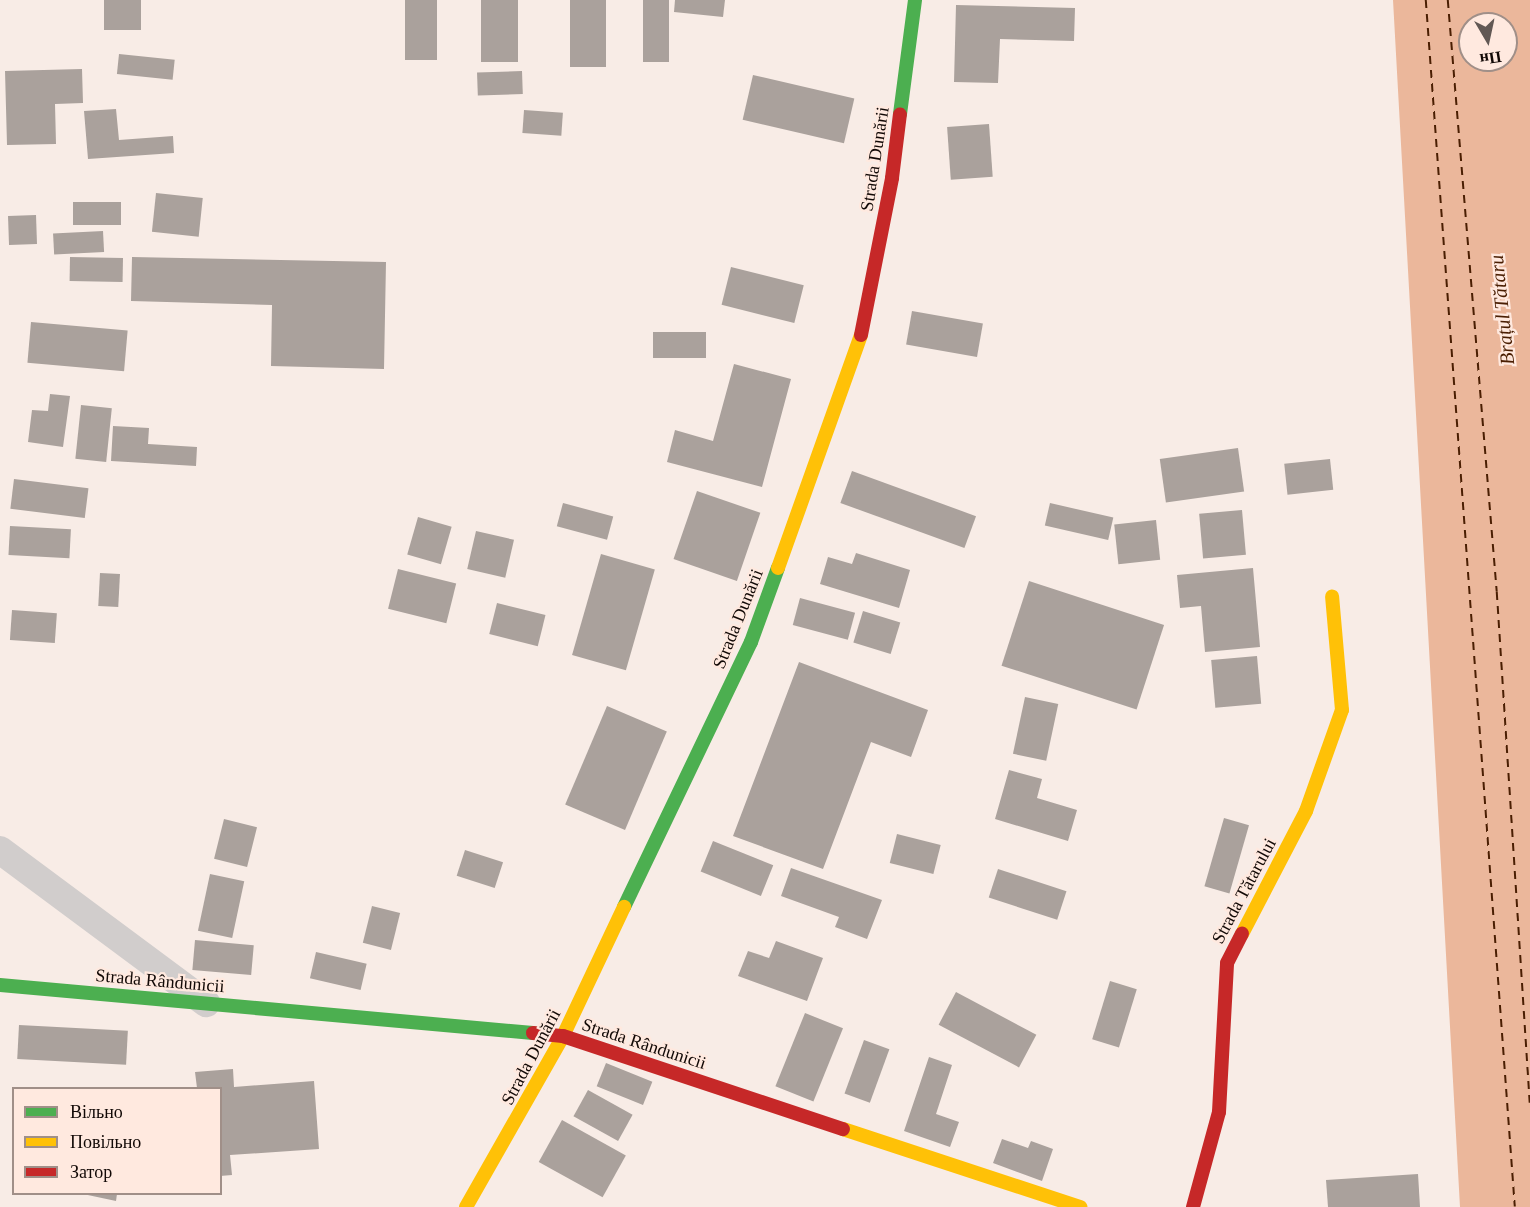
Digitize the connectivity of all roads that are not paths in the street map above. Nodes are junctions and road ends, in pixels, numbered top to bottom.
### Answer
1 (915, 0) edge
2 (1332, 596) dead end
3 (0, 850) edge
4 (0, 985) edge
5 (206, 1004) junction
6 (563, 1036) junction
7 (466, 1207) edge
8 (1080, 1207) edge
9 (1192, 1207) edge

1 - 6 street, Strada Dunării
2 - 9 street, Strada Tătarului
3 - 5 street
4 - 5 street, Strada Rândunicii
5 - 6 street, Strada Rândunicii
6 - 7 street, Strada Dunării
6 - 8 street, Strada Rândunicii

